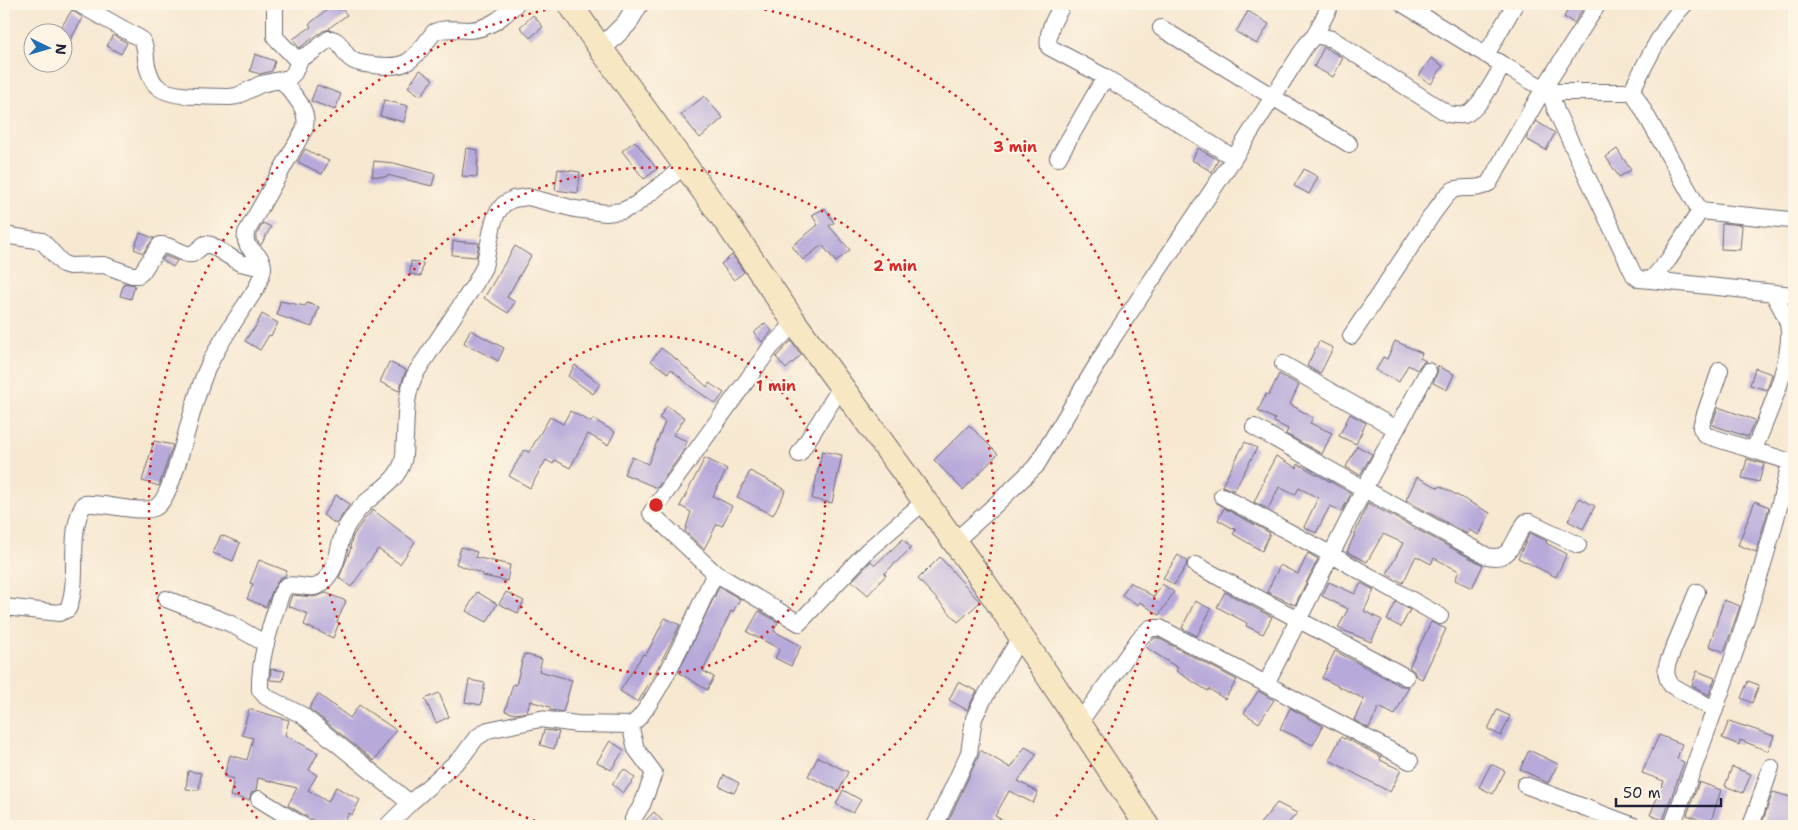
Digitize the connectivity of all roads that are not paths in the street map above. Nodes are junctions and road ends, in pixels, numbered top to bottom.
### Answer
1 (79, 4) edge
2 (275, 4) edge
3 (516, 4) edge
4 (570, 4) edge
5 (638, 4) edge
6 (1063, 4) edge
7 (1331, 4) edge
8 (1404, 4) edge
9 (1515, 4) edge
10 (1598, 4) edge
11 (1685, 4) edge
12 (1422, 8) edge
13 (1161, 28) dead end
14 (1315, 35) junction
15 (601, 49) junction
16 (1486, 55) junction
17 (300, 58) junction
18 (1503, 65) junction
19 (1105, 78) junction
20 (282, 80) junction
21 (1547, 90) junction
22 (1632, 90) junction
23 (1272, 96) junction
24 (1349, 144) dead end
25 (1058, 158) dead end
26 (1234, 158) junction
27 (686, 165) junction
28 (1700, 211) junction
29 (1790, 220) dead end
30 (4, 235) edge
31 (263, 268) junction
32 (1651, 280) junction
33 (1773, 293) junction
34 (1794, 295) edge
35 (795, 323) junction
36 (1351, 336) dead end
37 (1283, 364) dead end
38 (1720, 370) dead end
39 (1428, 372) dead end
40 (842, 387) junction
41 (1254, 427) dead end
42 (1396, 429) junction
43 (1754, 450) junction
44 (799, 454) dead end
45 (1792, 463) edge
46 (1364, 489) junction
47 (1222, 496) dead end
48 (925, 500) junction
49 (954, 542) junction
50 (1578, 545) dead end
51 (1332, 555) junction
52 (1196, 565) dead end
53 (715, 573) junction
54 (1696, 592) dead end
55 (166, 600) dead end
56 (4, 607) edge
57 (1440, 616) dead end
58 (1299, 620) junction
59 (1021, 636) junction
60 (266, 644) junction
61 (1406, 676) dead end
62 (1266, 684) junction
63 (1715, 710) junction
64 (1079, 724) junction
65 (630, 725) junction
66 (1410, 761) dead end
67 (1771, 766) dead end
68 (1525, 785) dead end
69 (259, 799) dead end
70 (410, 803) junction
71 (303, 826) edge
72 (387, 826) edge
73 (634, 826) edge
74 (935, 826) edge
75 (1147, 826) edge
76 (1634, 826) edge
77 (1672, 826) edge
78 (1751, 826) edge

1 - 20 street
2 - 17 street
3 - 17 street
4 - 15 main road
5 - 15 street
6 - 19 street
7 - 14 street
8 - 12 street
9 - 16 street
10 - 21 street
11 - 22 street
12 - 16 street
13 - 23 street
14 - 18 street
14 - 23 street
15 - 27 main road
16 - 18 street
17 - 20 street
18 - 21 street
19 - 25 street
19 - 26 street
20 - 31 street
21 - 22 street
21 - 32 street
21 - 36 street
22 - 28 street
23 - 24 street
23 - 26 street
26 - 49 street
27 - 35 main road
27 - 60 street
28 - 29 street
28 - 32 street
30 - 31 street
31 - 56 street
32 - 33 street
33 - 34 street
33 - 43 street
35 - 40 main road
35 - 53 street
37 - 42 street
38 - 43 street
39 - 42 street
40 - 44 street
40 - 48 main road
41 - 46 street
42 - 46 street
43 - 45 street
45 - 63 street
46 - 50 street
46 - 51 street
47 - 51 street
48 - 49 main road
48 - 53 street
49 - 59 main road
51 - 57 street
51 - 58 street
52 - 58 street
53 - 65 street
54 - 63 street
55 - 60 street
58 - 61 street
58 - 62 street
59 - 64 main road
59 - 74 street
60 - 70 street
62 - 64 street
62 - 66 street
63 - 77 street
64 - 75 main road
65 - 70 street
65 - 73 street
67 - 78 street
68 - 76 street
69 - 71 street
70 - 72 street

